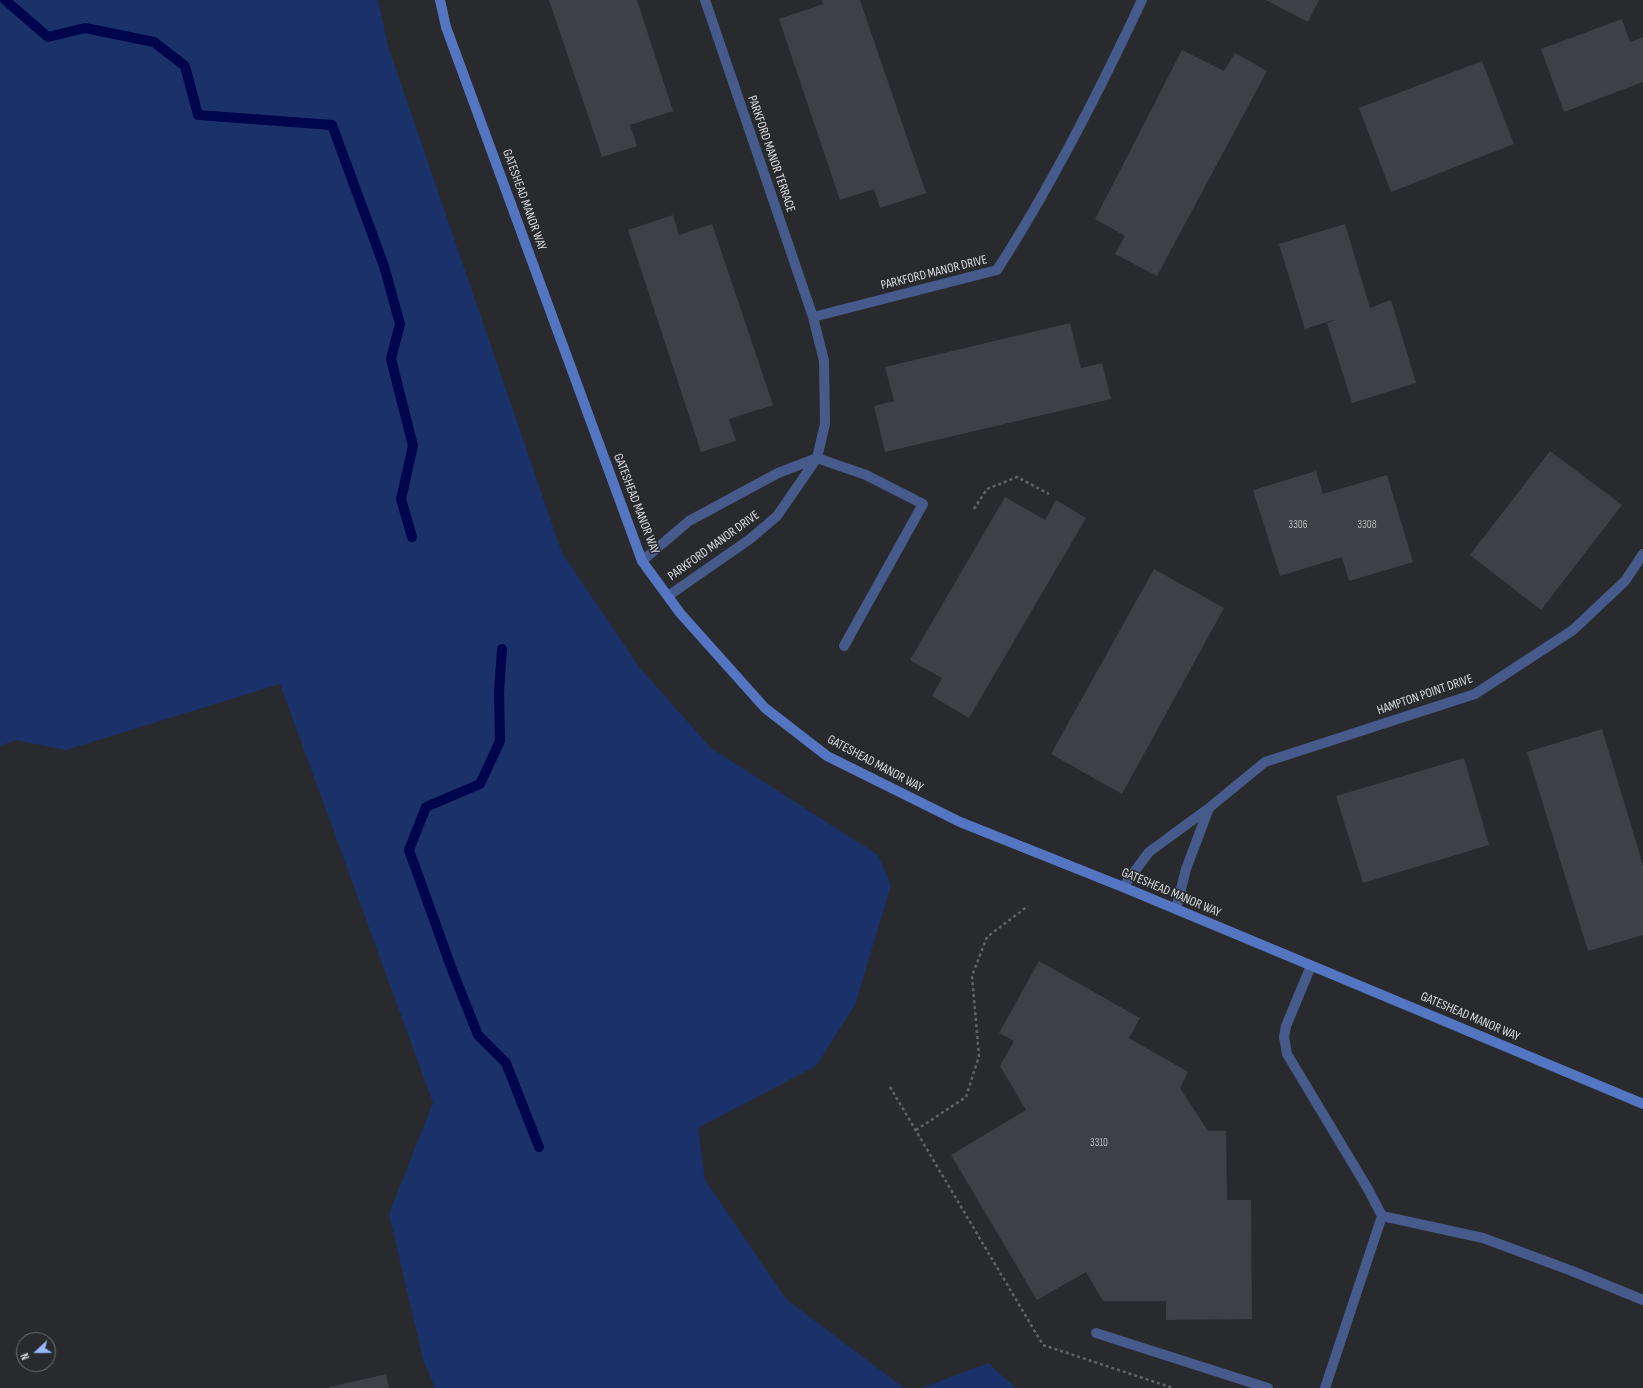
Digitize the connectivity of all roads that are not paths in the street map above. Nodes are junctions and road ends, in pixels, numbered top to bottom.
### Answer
1 (440, 0) edge
2 (705, 0) edge
3 (1142, 0) edge
4 (813, 317) junction
5 (817, 458) junction
6 (1643, 554) edge
7 (642, 561) junction
8 (668, 596) junction
9 (844, 646) dead end
10 (1209, 808) junction
11 (1123, 887) junction
12 (1176, 909) junction
13 (1311, 966) junction
14 (1643, 1104) edge
15 (1382, 1216) junction
16 (1643, 1300) edge
17 (1096, 1333) dead end
18 (1268, 1388) edge
19 (1325, 1388) edge

1 - 7 street, GATESHEAD MANOR WAY
2 - 4 street, PARKFORD MANOR TERRACE
3 - 4 street, PARKFORD MANOR DRIVE
4 - 5 street, PARKFORD MANOR DRIVE
5 - 7 street, PARKFORD MANOR DRIVE
5 - 8 street, PARKFORD MANOR DRIVE
5 - 9 street
6 - 10 street, HAMPTON POINT DRIVE
7 - 8 street, GATESHEAD MANOR WAY
8 - 11 street, GATESHEAD MANOR WAY
10 - 11 street, HAMPTON POINT DRIVE
10 - 12 street, HAMPTON POINT DRIVE
11 - 12 street, GATESHEAD MANOR WAY
12 - 13 street, GATESHEAD MANOR WAY
13 - 14 street, GATESHEAD MANOR WAY
13 - 15 street
15 - 16 street
15 - 19 street
17 - 18 street

